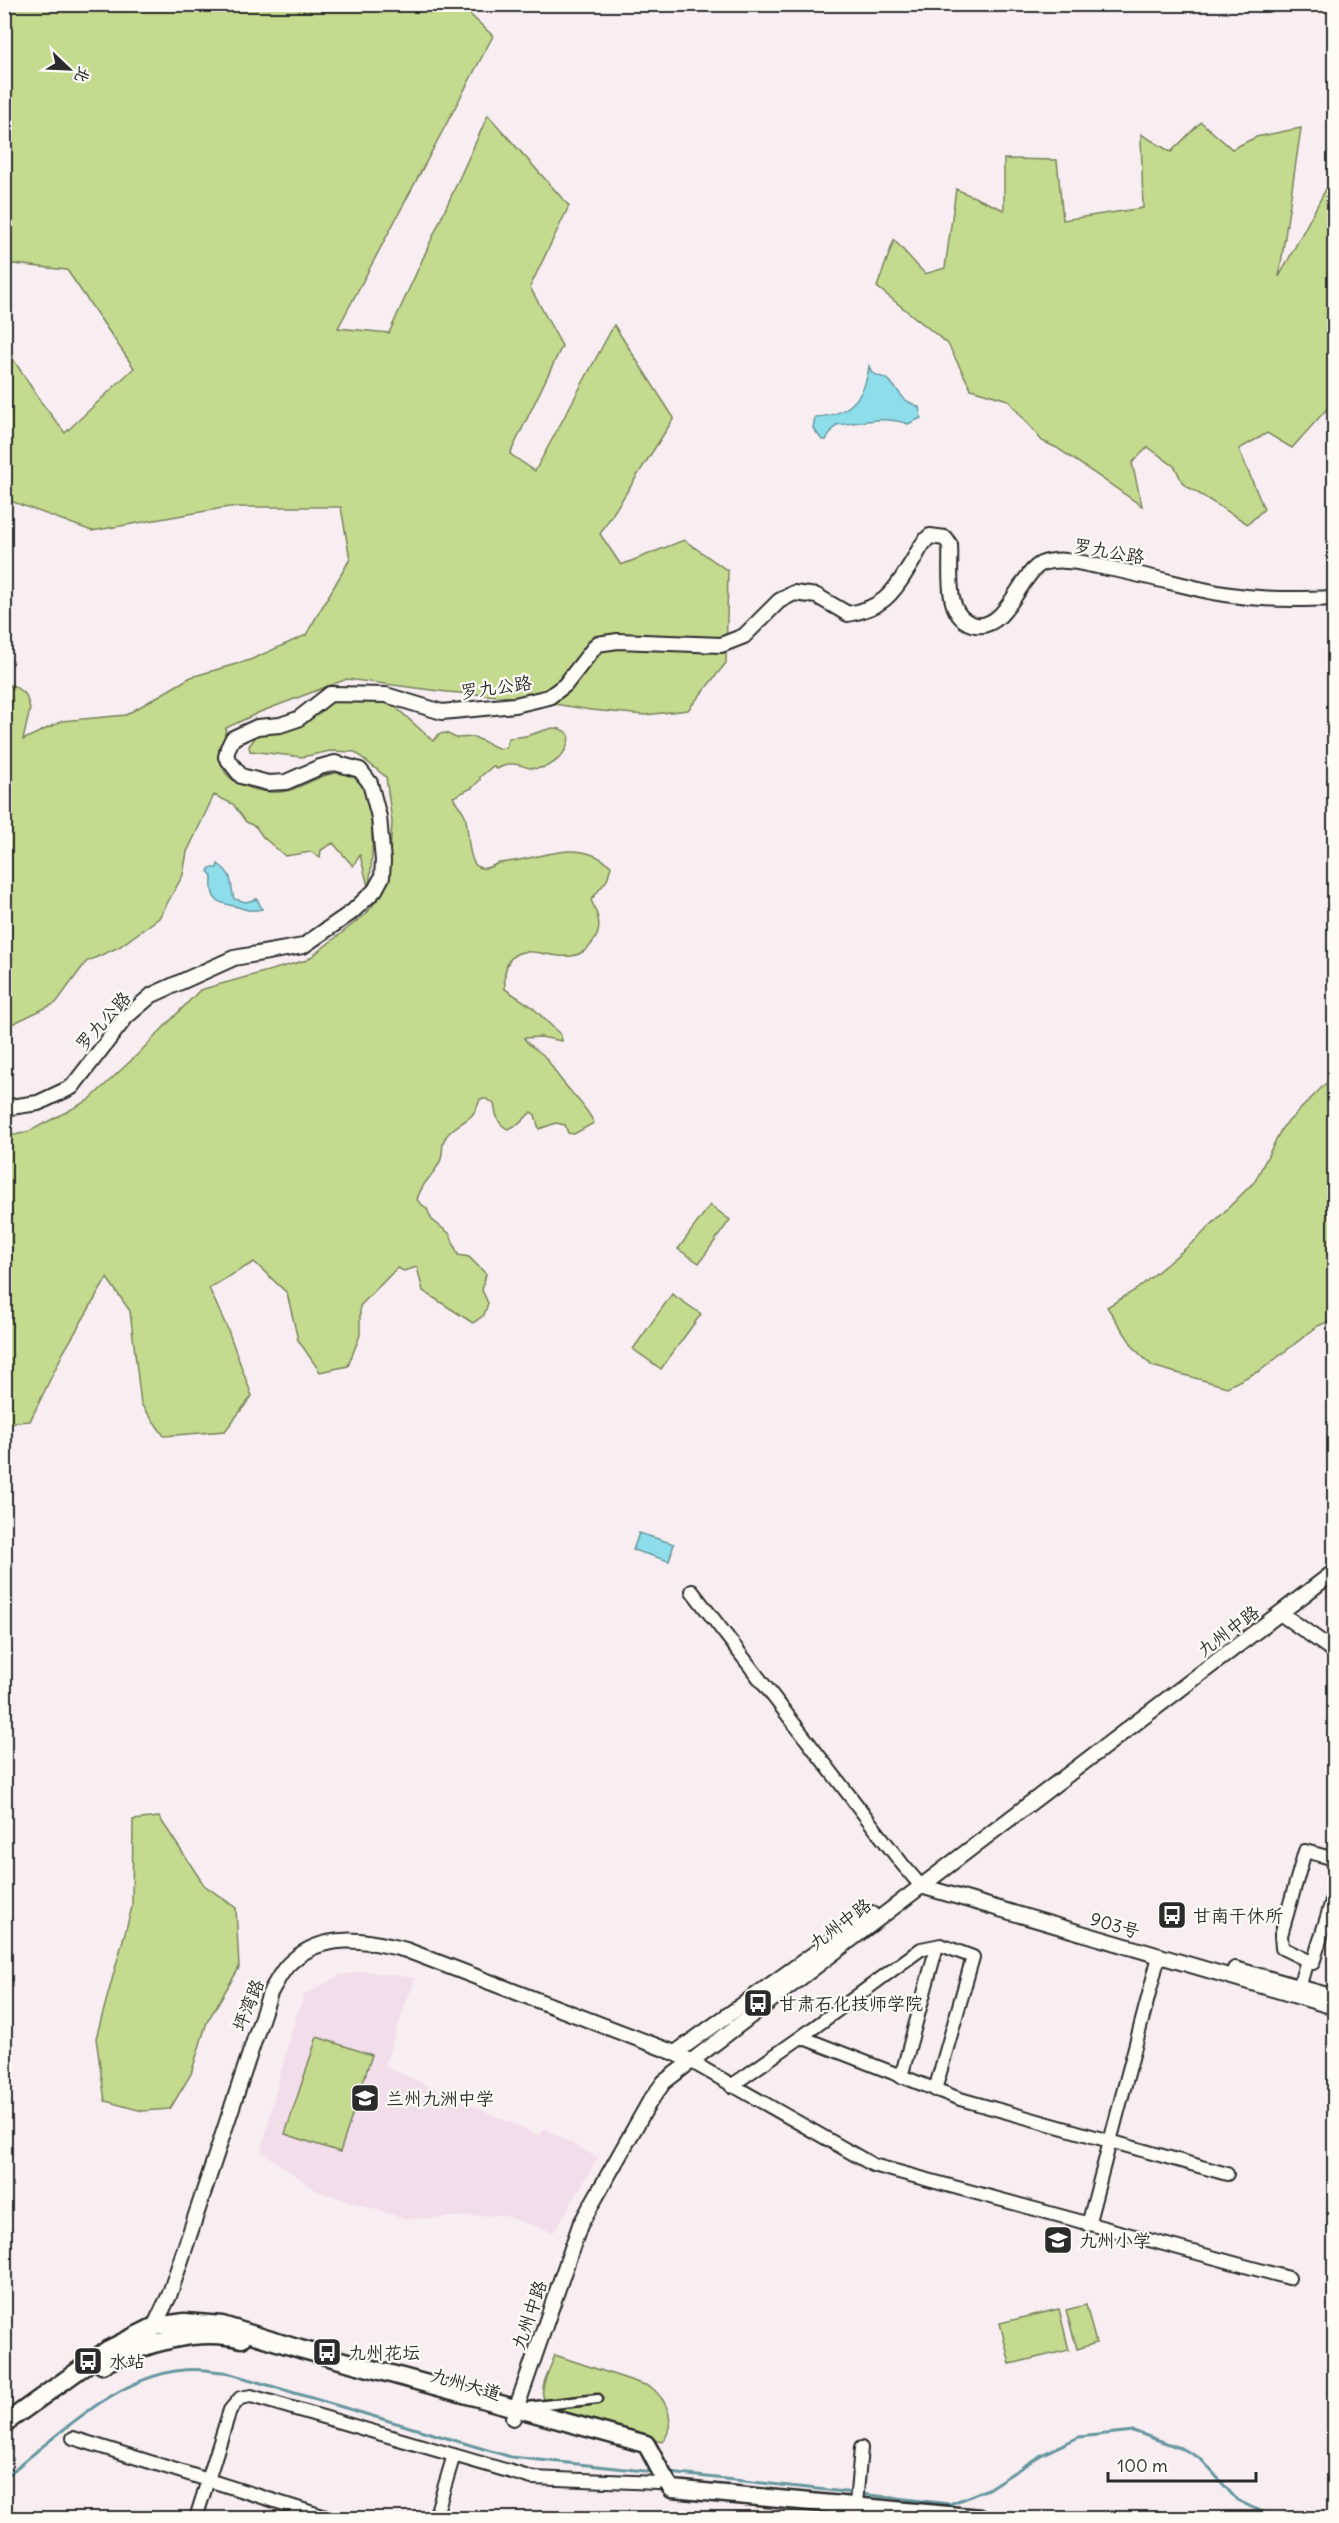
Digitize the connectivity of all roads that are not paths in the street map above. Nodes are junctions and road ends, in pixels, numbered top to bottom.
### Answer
1 (1335, 598) edge
2 (4, 1108) edge
3 (1335, 1564) edge
4 (1335, 1572) edge
5 (692, 1591) dead end
6 (1280, 1613) junction
7 (1335, 1651) edge
8 (1335, 1864) edge
9 (923, 1880) junction
10 (1335, 1894) edge
11 (937, 1946) junction
12 (1159, 1956) junction
13 (1307, 1960) junction
14 (1298, 1991) junction
15 (1335, 1997) edge
16 (1335, 2007) edge
17 (801, 2037) junction
18 (675, 2053) junction
19 (690, 2061) junction
20 (901, 2077) junction
21 (731, 2086) junction
22 (935, 2090) junction
23 (1110, 2142) junction
24 (1227, 2174) dead end
25 (1088, 2225) junction
26 (1289, 2278) dead end
27 (155, 2326) junction
28 (140, 2348) junction
29 (598, 2399) dead end
30 (515, 2413) junction
31 (4, 2424) edge
32 (4, 2430) edge
33 (73, 2438) dead end
34 (861, 2448) dead end
35 (454, 2455) junction
36 (659, 2479) junction
37 (208, 2480) junction
38 (855, 2508) junction
39 (196, 2518) edge
40 (329, 2518) edge
41 (435, 2518) edge
42 (879, 2518) edge
43 (980, 2518) edge

1 - 2 street, 罗九公路
3 - 9 street
4 - 6 street, 九州中路
5 - 9 street
6 - 7 street
6 - 9 street, 九州中路
8 - 13 street
9 - 12 street, 903号
9 - 14 street
9 - 18 street
9 - 19 street, 九州中路
10 - 13 street
11 - 17 street
11 - 20 street
11 - 22 street
12 - 14 street, 903号
12 - 23 street
13 - 14 street
14 - 15 street
14 - 16 street, 903号
17 - 20 street
17 - 21 street
18 - 19 street, 坪湾路
18 - 27 street, 坪湾路
19 - 21 street
19 - 30 street, 九州中路
20 - 22 street
21 - 25 street
22 - 23 street
23 - 24 street
23 - 25 street
25 - 26 street
27 - 28 street, 坪湾路
27 - 30 main road
27 - 31 main road
28 - 30 main road, 九州大道
28 - 32 main road, 九州大道
29 - 30 street
30 - 36 main road, 九州大道
33 - 37 street
34 - 38 street
35 - 36 street
35 - 37 street
35 - 41 street
36 - 38 main road
37 - 39 street
37 - 40 street
38 - 42 main road
38 - 43 main road

